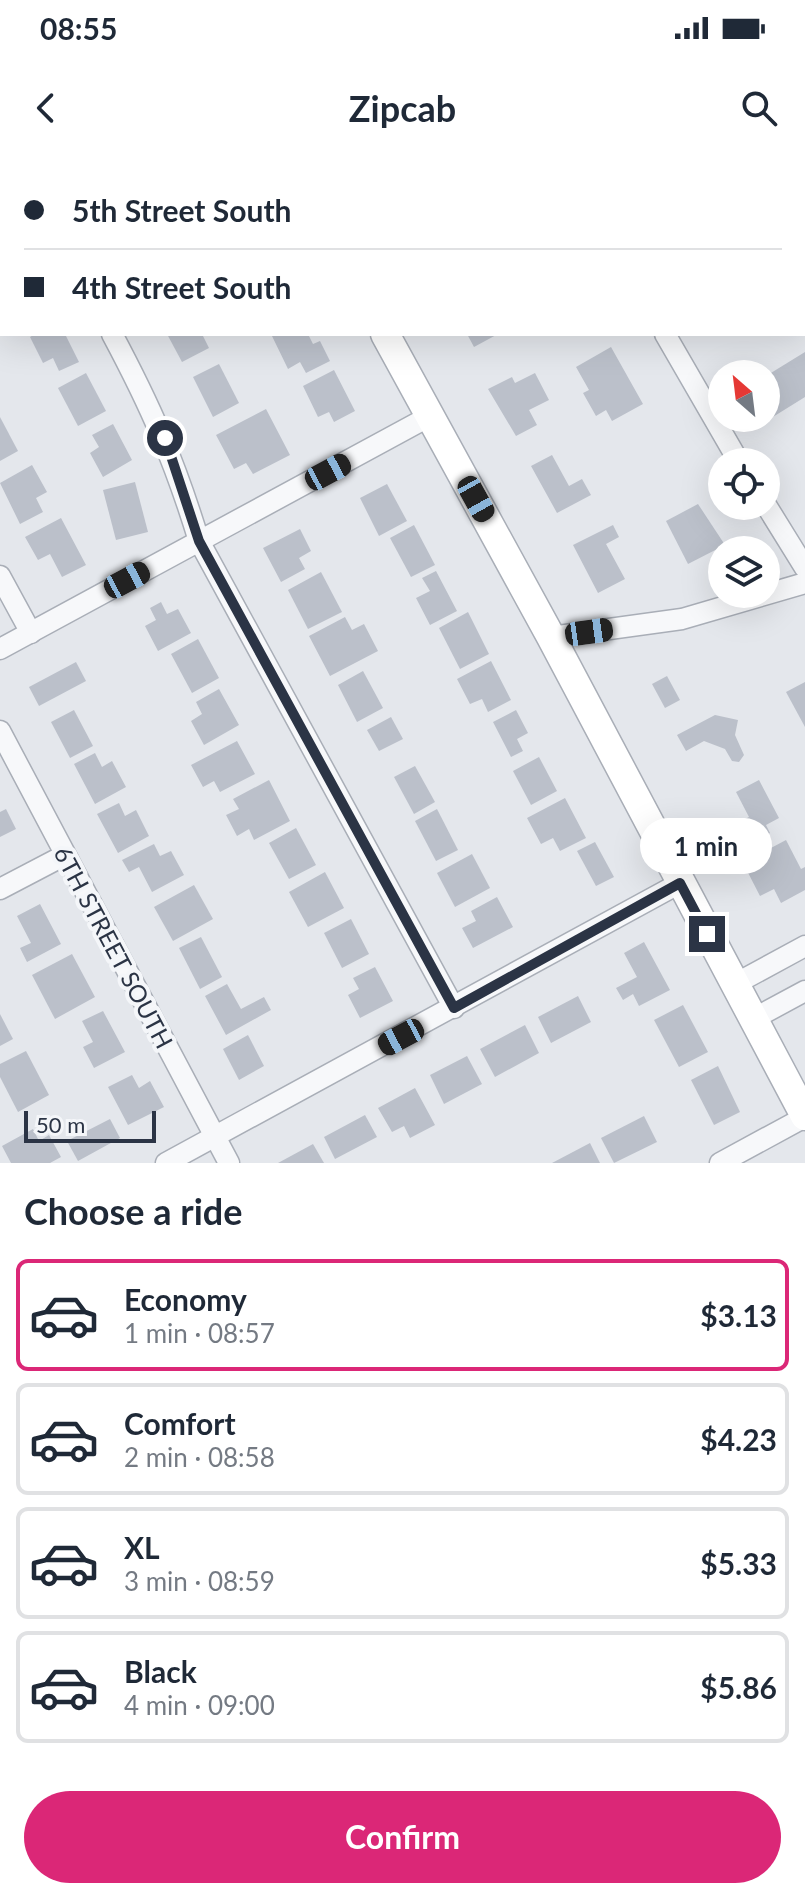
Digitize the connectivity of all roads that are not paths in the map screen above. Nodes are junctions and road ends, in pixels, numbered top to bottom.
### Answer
1 (113, 336) edge
2 (386, 336) edge
3 (666, 336) edge
4 (430, 416) junction
5 (731, 448) edge
6 (775, 520) edge
7 (199, 541) junction
8 (805, 568) edge
9 (0, 576) edge
10 (805, 583) edge
11 (31, 633) junction
12 (551, 637) junction
13 (0, 649) edge
14 (0, 731) edge
15 (65, 855) junction
16 (680, 883) junction
17 (0, 889) edge
18 (805, 946) edge
19 (735, 984) junction
20 (805, 991) edge
21 (454, 1008) junction
22 (753, 1019) junction
23 (805, 1117) edge
24 (215, 1136) junction
25 (166, 1163) edge
26 (229, 1163) edge
27 (720, 1163) edge

1 - 7 street
2 - 4 street
3 - 5 street
4 - 7 street
4 - 12 street
6 - 8 street
7 - 11 street
7 - 21 street
9 - 11 street
10 - 12 street
11 - 13 street
12 - 16 street
14 - 15 street, 6TH STREET SOUTH
15 - 17 street
15 - 24 street, 6TH STREET SOUTH
16 - 19 street
16 - 21 street
18 - 19 street
19 - 22 street
20 - 22 street
21 - 24 street
22 - 23 street
23 - 27 street
24 - 25 street
24 - 26 street, 6TH STREET SOUTH

